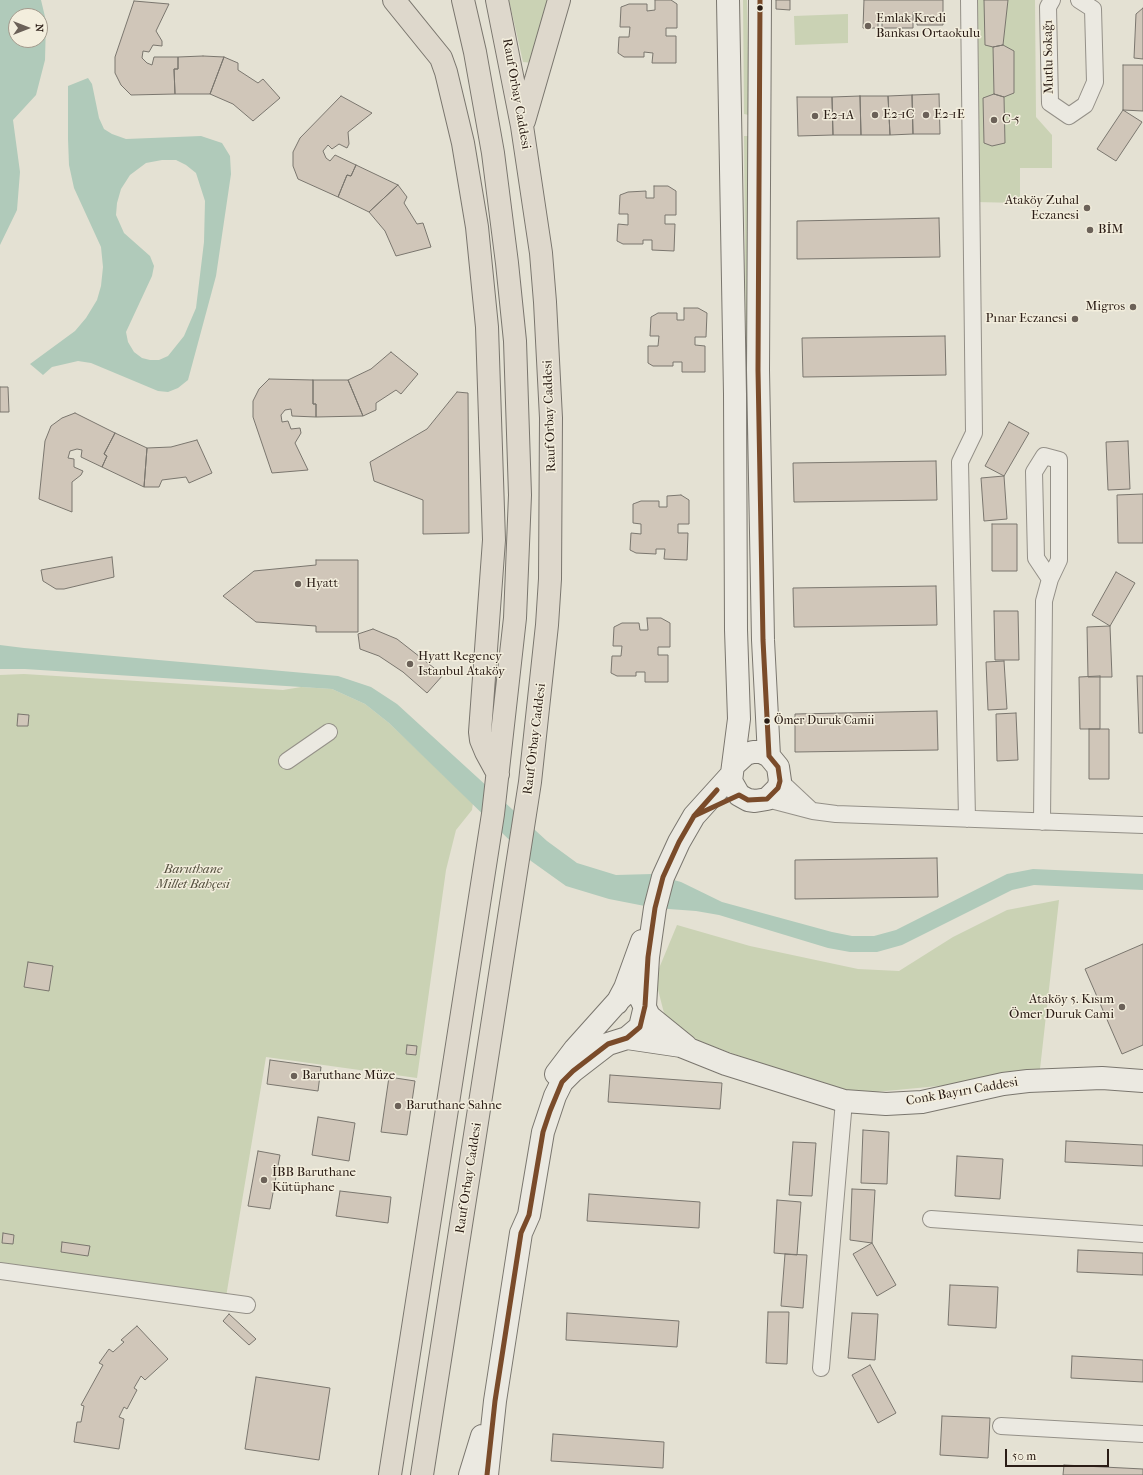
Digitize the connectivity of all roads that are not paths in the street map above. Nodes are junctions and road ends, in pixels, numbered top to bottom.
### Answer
1 (394, 0) edge
2 (463, 0) edge
3 (497, 0) edge
4 (559, 0) edge
5 (728, 0) edge
6 (760, 0) edge
7 (969, 0) edge
8 (1052, 0) edge
9 (1079, 0) edge
10 (522, 126) junction
11 (493, 153) junction
12 (482, 278) junction
13 (758, 370) junction
14 (735, 384) junction
15 (1050, 579) junction
16 (736, 630) junction
17 (764, 630) junction
18 (329, 732) dead end
19 (769, 756) junction
20 (287, 761) dead end
21 (733, 769) junction
22 (498, 774) junction
23 (780, 780) junction
24 (739, 795) junction
25 (767, 799) junction
26 (813, 811) junction
27 (694, 816) junction
28 (967, 819) junction
29 (1042, 822) junction
30 (1143, 825) edge
31 (655, 908) junction
32 (618, 1001) junction
33 (645, 1006) junction
34 (627, 1038) junction
35 (693, 1052) junction
36 (1143, 1081) edge
37 (844, 1101) junction
38 (931, 1219) dead end
39 (521, 1234) junction
40 (1143, 1234) edge
41 (0, 1271) edge
42 (246, 1305) dead end
43 (822, 1368) dead end
44 (495, 1400) junction
45 (1001, 1426) dead end
46 (1143, 1434) edge
47 (390, 1475) edge
48 (422, 1475) edge
49 (470, 1475) edge
50 (487, 1475) edge

1 - 12 highway
2 - 11 highway
3 - 10 highway, Rauf Orbay Caddesi
4 - 10 highway
5 - 14 street
6 - 13 street
7 - 28 street
8 - 9 street, Mutlu Sokağı
10 - 48 highway, Rauf Orbay Caddesi
11 - 12 highway
11 - 22 highway
12 - 22 highway
13 - 14 street
13 - 17 street
14 - 16 street
15 - 15 street
15 - 29 street
16 - 17 street
16 - 21 street
17 - 19 street
18 - 20 street
19 - 21 street
19 - 23 street
21 - 24 street
21 - 27 street
22 - 47 highway
23 - 25 street
23 - 26 street
24 - 25 street
24 - 27 street
25 - 26 street
26 - 28 street
27 - 31 street
28 - 29 street
29 - 30 street
31 - 32 street
31 - 33 street
32 - 33 street
32 - 34 street
32 - 39 street
33 - 34 street
33 - 35 street, Conk Bayırı Caddesi
34 - 35 street, Conk Bayırı Caddesi
34 - 39 street
35 - 37 street, Conk Bayırı Caddesi
36 - 37 street, Conk Bayırı Caddesi
37 - 43 street
38 - 40 street
39 - 44 street
41 - 42 street
44 - 49 street
44 - 50 street
45 - 46 street

